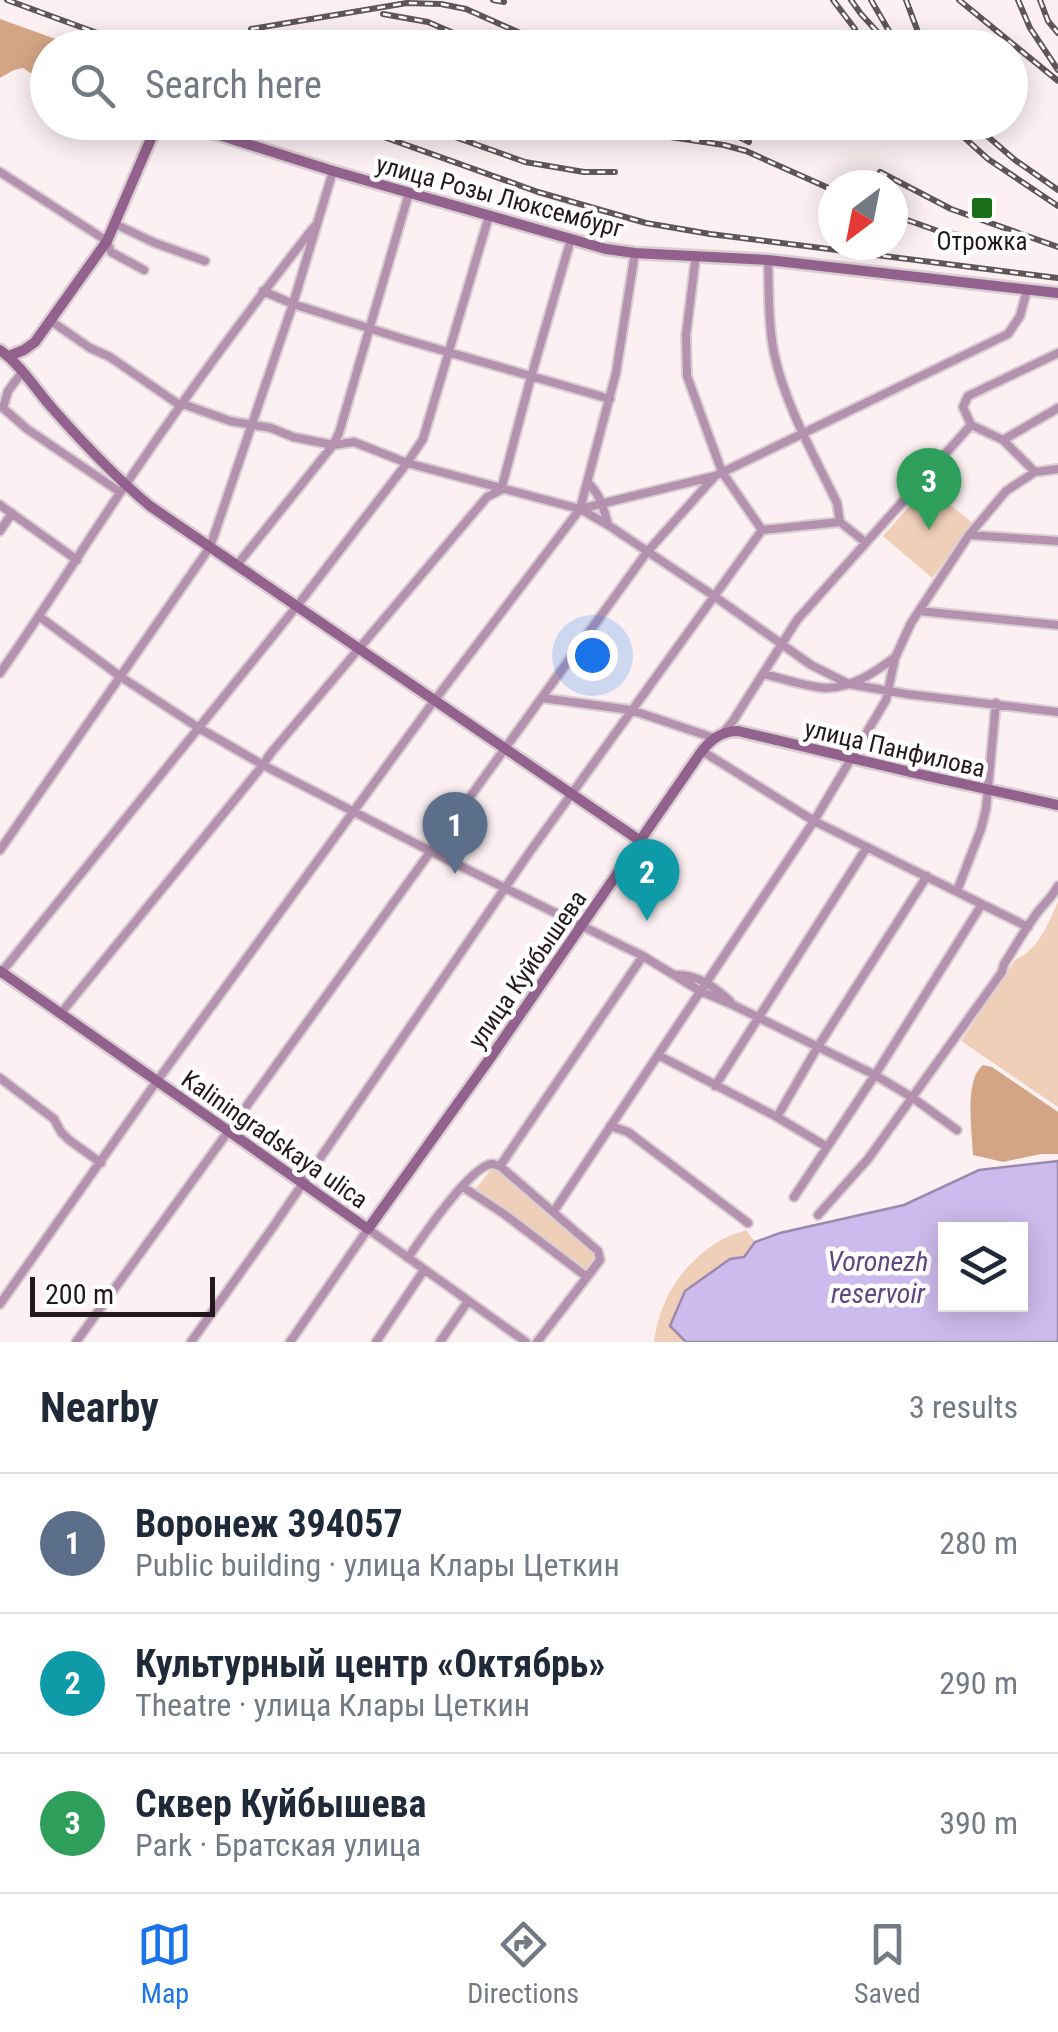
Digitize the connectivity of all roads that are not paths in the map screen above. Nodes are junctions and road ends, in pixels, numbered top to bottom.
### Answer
1 (150, 140) edge
2 (235, 140) edge
3 (333, 171) junction
4 (0, 172) edge
5 (409, 193) junction
6 (489, 216) junction
7 (317, 223) junction
8 (115, 224) junction
9 (571, 239) junction
10 (107, 241) junction
11 (634, 253) junction
12 (696, 255) junction
13 (768, 260) junction
14 (205, 261) dead end
15 (144, 270) dead end
16 (1027, 290) junction
17 (263, 291) junction
18 (1058, 293) edge
19 (293, 304) junction
20 (51, 321) junction
21 (370, 327) junction
22 (448, 352) junction
23 (4, 353) edge
24 (1058, 353) edge
25 (23, 371) junction
26 (530, 377) junction
27 (610, 400) junction
28 (182, 405) junction
29 (1, 407) edge
30 (1058, 408) edge
31 (971, 425) junction
32 (252, 426) junction
33 (804, 433) junction
34 (1004, 440) junction
35 (333, 445) junction
36 (407, 463) junction
37 (1058, 470) edge
38 (1035, 472) junction
39 (718, 474) junction
40 (588, 483) junction
41 (481, 484) junction
42 (122, 489) junction
43 (501, 490) junction
44 (486, 497) junction
45 (0, 505) edge
46 (602, 505) junction
47 (580, 509) junction
48 (12, 514) junction
49 (840, 522) junction
50 (608, 525) junction
51 (762, 530) junction
52 (0, 531) edge
53 (969, 535) junction
54 (1058, 541) edge
55 (865, 542) junction
56 (210, 547) junction
57 (647, 552) junction
58 (77, 560) junction
59 (237, 564) junction
60 (714, 596) junction
61 (297, 606) junction
62 (919, 611) junction
63 (40, 617) junction
64 (1058, 626) edge
65 (781, 644) junction
66 (358, 648) junction
67 (894, 658) junction
68 (0, 673) edge
69 (762, 674) junction
70 (121, 676) junction
71 (849, 684) junction
72 (888, 690) junction
73 (906, 694) junction
74 (542, 698) junction
75 (886, 700) junction
76 (434, 701) junction
77 (996, 703) junction
78 (631, 710) junction
79 (1058, 712) edge
80 (736, 726) junction
81 (200, 728) junction
82 (718, 735) junction
83 (504, 749) junction
84 (702, 751) junction
85 (850, 758) junction
86 (263, 766) junction
87 (987, 790) junction
88 (572, 794) junction
89 (1058, 805) edge
90 (354, 812) junction
91 (814, 821) junction
92 (639, 840) junction
93 (867, 848) junction
94 (0, 850) edge
95 (430, 852) junction
96 (927, 876) junction
97 (1058, 886) edge
98 (506, 889) junction
99 (957, 891) junction
100 (982, 904) junction
101 (582, 924) junction
102 (1028, 927) junction
103 (643, 956) junction
104 (1, 972) edge
105 (703, 986) junction
106 (61, 1013) junction
107 (759, 1019) junction
108 (817, 1048) junction
109 (658, 1055) junction
110 (875, 1075) junction
111 (0, 1078) edge
112 (157, 1081) junction
113 (715, 1086) junction
114 (913, 1098) junction
115 (625, 1105) junction
116 (776, 1117) junction
117 (610, 1126) junction
118 (227, 1130) junction
119 (958, 1130) dead end
120 (628, 1132) junction
121 (827, 1147) junction
122 (101, 1162) junction
123 (500, 1166) junction
124 (302, 1184) junction
125 (462, 1188) junction
126 (794, 1197) dead end
127 (554, 1211) junction
128 (818, 1215) dead end
129 (748, 1223) dead end
130 (368, 1230) junction
131 (408, 1258) junction
132 (424, 1270) junction
133 (587, 1278) junction
134 (468, 1301) junction
135 (0, 1304) edge
136 (513, 1338) edge
137 (76, 1342) edge
138 (191, 1342) edge
139 (290, 1342) edge
140 (376, 1342) edge
141 (440, 1342) edge
142 (526, 1342) edge
143 (537, 1342) edge

1 - 8 street
2 - 3 street, улица Розы Люксембург
3 - 5 street, улица Розы Люксембург
3 - 7 street
4 - 10 street
5 - 6 street, улица Розы Люксембург
5 - 21 street
6 - 9 street, улица Розы Люксембург
6 - 22 street
7 - 17 street
7 - 19 street
8 - 10 street
8 - 14 street
9 - 11 street, улица Розы Люксембург
9 - 26 street
10 - 15 street
10 - 20 street
11 - 12 street, улица Розы Люксембург
11 - 27 street
12 - 13 street, улица Розы Люксембург
12 - 39 street
13 - 16 street, улица Розы Люксембург
13 - 33 street
16 - 18 street, улица Розы Люксембург
16 - 33 street
17 - 19 street
17 - 28 street
19 - 21 street
19 - 32 street
20 - 23 street
20 - 28 street
21 - 22 street
21 - 35 street
22 - 26 street
22 - 36 street
23 - 25 street
24 - 31 street
25 - 29 street
25 - 42 street
26 - 27 street
26 - 43 street
27 - 40 street
28 - 32 street
28 - 42 street
29 - 42 street
30 - 34 street
31 - 34 street
31 - 55 street
32 - 35 street
32 - 56 street
33 - 39 street
33 - 49 street
34 - 38 street
35 - 36 street
35 - 59 street
36 - 41 street
36 - 61 street
37 - 38 street
38 - 53 street
39 - 46 street
39 - 51 street
39 - 57 street
40 - 46 street
40 - 47 street
41 - 43 street
41 - 44 street
42 - 56 street
42 - 58 street
43 - 44 street
43 - 47 street
44 - 66 street
45 - 48 street
46 - 47 street
46 - 50 street
47 - 50 street
47 - 76 street
48 - 52 street
48 - 58 street
49 - 51 street
49 - 55 street
50 - 57 street
51 - 60 street
53 - 54 street
53 - 62 street
55 - 65 street
56 - 59 street
56 - 70 street
57 - 60 street
57 - 74 street
58 - 63 street
59 - 61 street
60 - 65 street
60 - 78 street
61 - 66 street
61 - 81 street
62 - 64 street
62 - 67 street
63 - 68 street
63 - 70 street
65 - 69 street
65 - 71 street
66 - 76 street
66 - 86 street
67 - 71 street
67 - 72 street
69 - 71 street
69 - 80 street
70 - 81 street
70 - 94 street
71 - 72 street
72 - 73 street
72 - 75 street
73 - 75 street
73 - 77 street
74 - 78 street, улица Панфилова
74 - 83 street
75 - 85 street
76 - 83 street
76 - 90 street
77 - 79 street
77 - 87 street
78 - 82 street, улица Панфилова
78 - 88 street
80 - 82 street, улица Панфилова
80 - 85 street, улица Панфилова
81 - 86 street
81 - 104 street
82 - 84 street, улица Куйбышева
83 - 88 street
83 - 95 street
84 - 91 street
84 - 92 street, улица Куйбышева
85 - 87 street, улица Панфилова
85 - 91 street
86 - 90 street
86 - 106 street
87 - 89 street, улица Панфилова
87 - 99 street
88 - 92 street
88 - 98 street
90 - 95 street
90 - 112 street
91 - 93 street
91 - 105 street
92 - 101 street, улица Куйбышева
93 - 96 street
93 - 107 street
95 - 98 street
95 - 118 street
96 - 99 street
96 - 108 street
97 - 102 street
98 - 101 street
98 - 124 street
99 - 100 street
100 - 102 street
100 - 110 street
101 - 103 street
101 - 130 street, улица Куйбышева
102 - 114 street
103 - 105 street
103 - 123 street
104 - 106 street, Kaliningradskaya ulica
105 - 107 street
105 - 109 street
106 - 112 street, Kaliningradskaya ulica
107 - 108 street
107 - 113 street
108 - 110 street
108 - 116 street
109 - 113 street
109 - 115 street
110 - 114 street
110 - 121 street
111 - 122 street
112 - 118 street, Kaliningradskaya ulica
112 - 122 street
113 - 116 street
114 - 119 street
114 - 128 street
115 - 117 street
115 - 120 street
116 - 121 street
117 - 120 street
117 - 127 street
118 - 124 street, Kaliningradskaya ulica
118 - 137 street
120 - 129 street
121 - 126 street
122 - 135 street
123 - 125 street
123 - 127 street
124 - 130 street, Kaliningradskaya ulica
124 - 138 street
125 - 131 street
125 - 133 street
127 - 133 street
130 - 131 street, Kaliningradskaya ulica
130 - 139 street, улица Куйбышева
131 - 132 street, Kaliningradskaya ulica
132 - 134 street, Kaliningradskaya ulica
132 - 140 street
133 - 143 street
134 - 136 street, Kaliningradskaya ulica
134 - 141 street
136 - 142 street, Kaliningradskaya ulica

